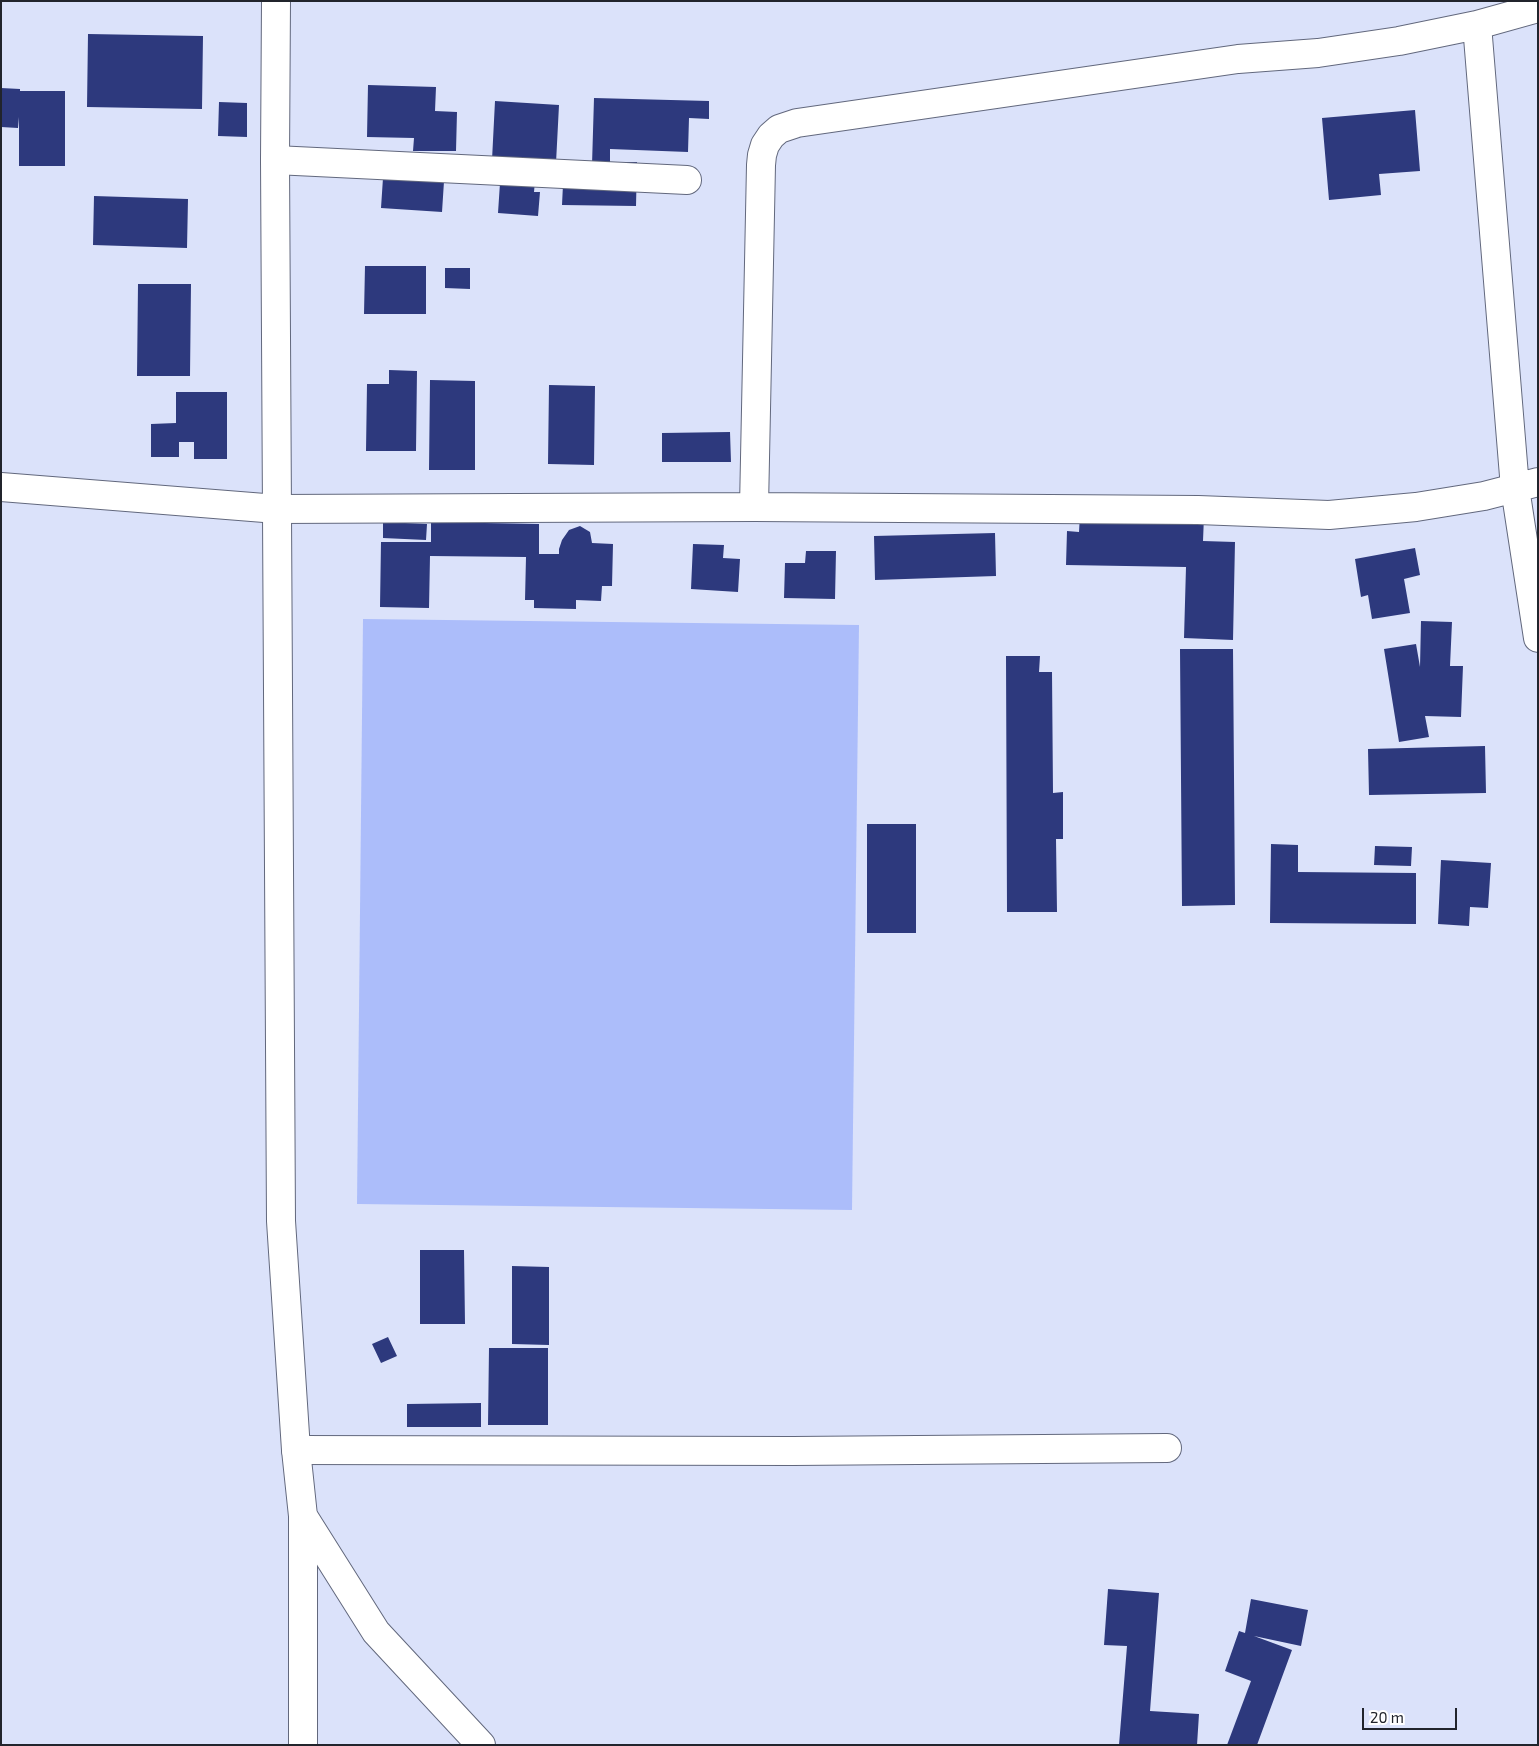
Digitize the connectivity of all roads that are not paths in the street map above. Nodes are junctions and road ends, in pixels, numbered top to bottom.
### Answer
1 (276, 1) edge
2 (1538, 8) edge
3 (1478, 25) junction
4 (275, 160) junction
5 (687, 180) dead end
6 (1526, 485) edge
7 (1, 487) edge
8 (754, 507) junction
9 (277, 509) junction
10 (1538, 638) edge
11 (1167, 1448) dead end
12 (296, 1450) junction
13 (304, 1516) junction
14 (303, 1745) edge
15 (481, 1745) edge

1 - 4 street
2 - 3 street
3 - 6 street
3 - 8 street
4 - 5 street
4 - 9 street
6 - 8 street
6 - 10 street
7 - 9 street
8 - 9 street
9 - 12 street
11 - 12 street
12 - 13 street
13 - 14 street
13 - 15 street

